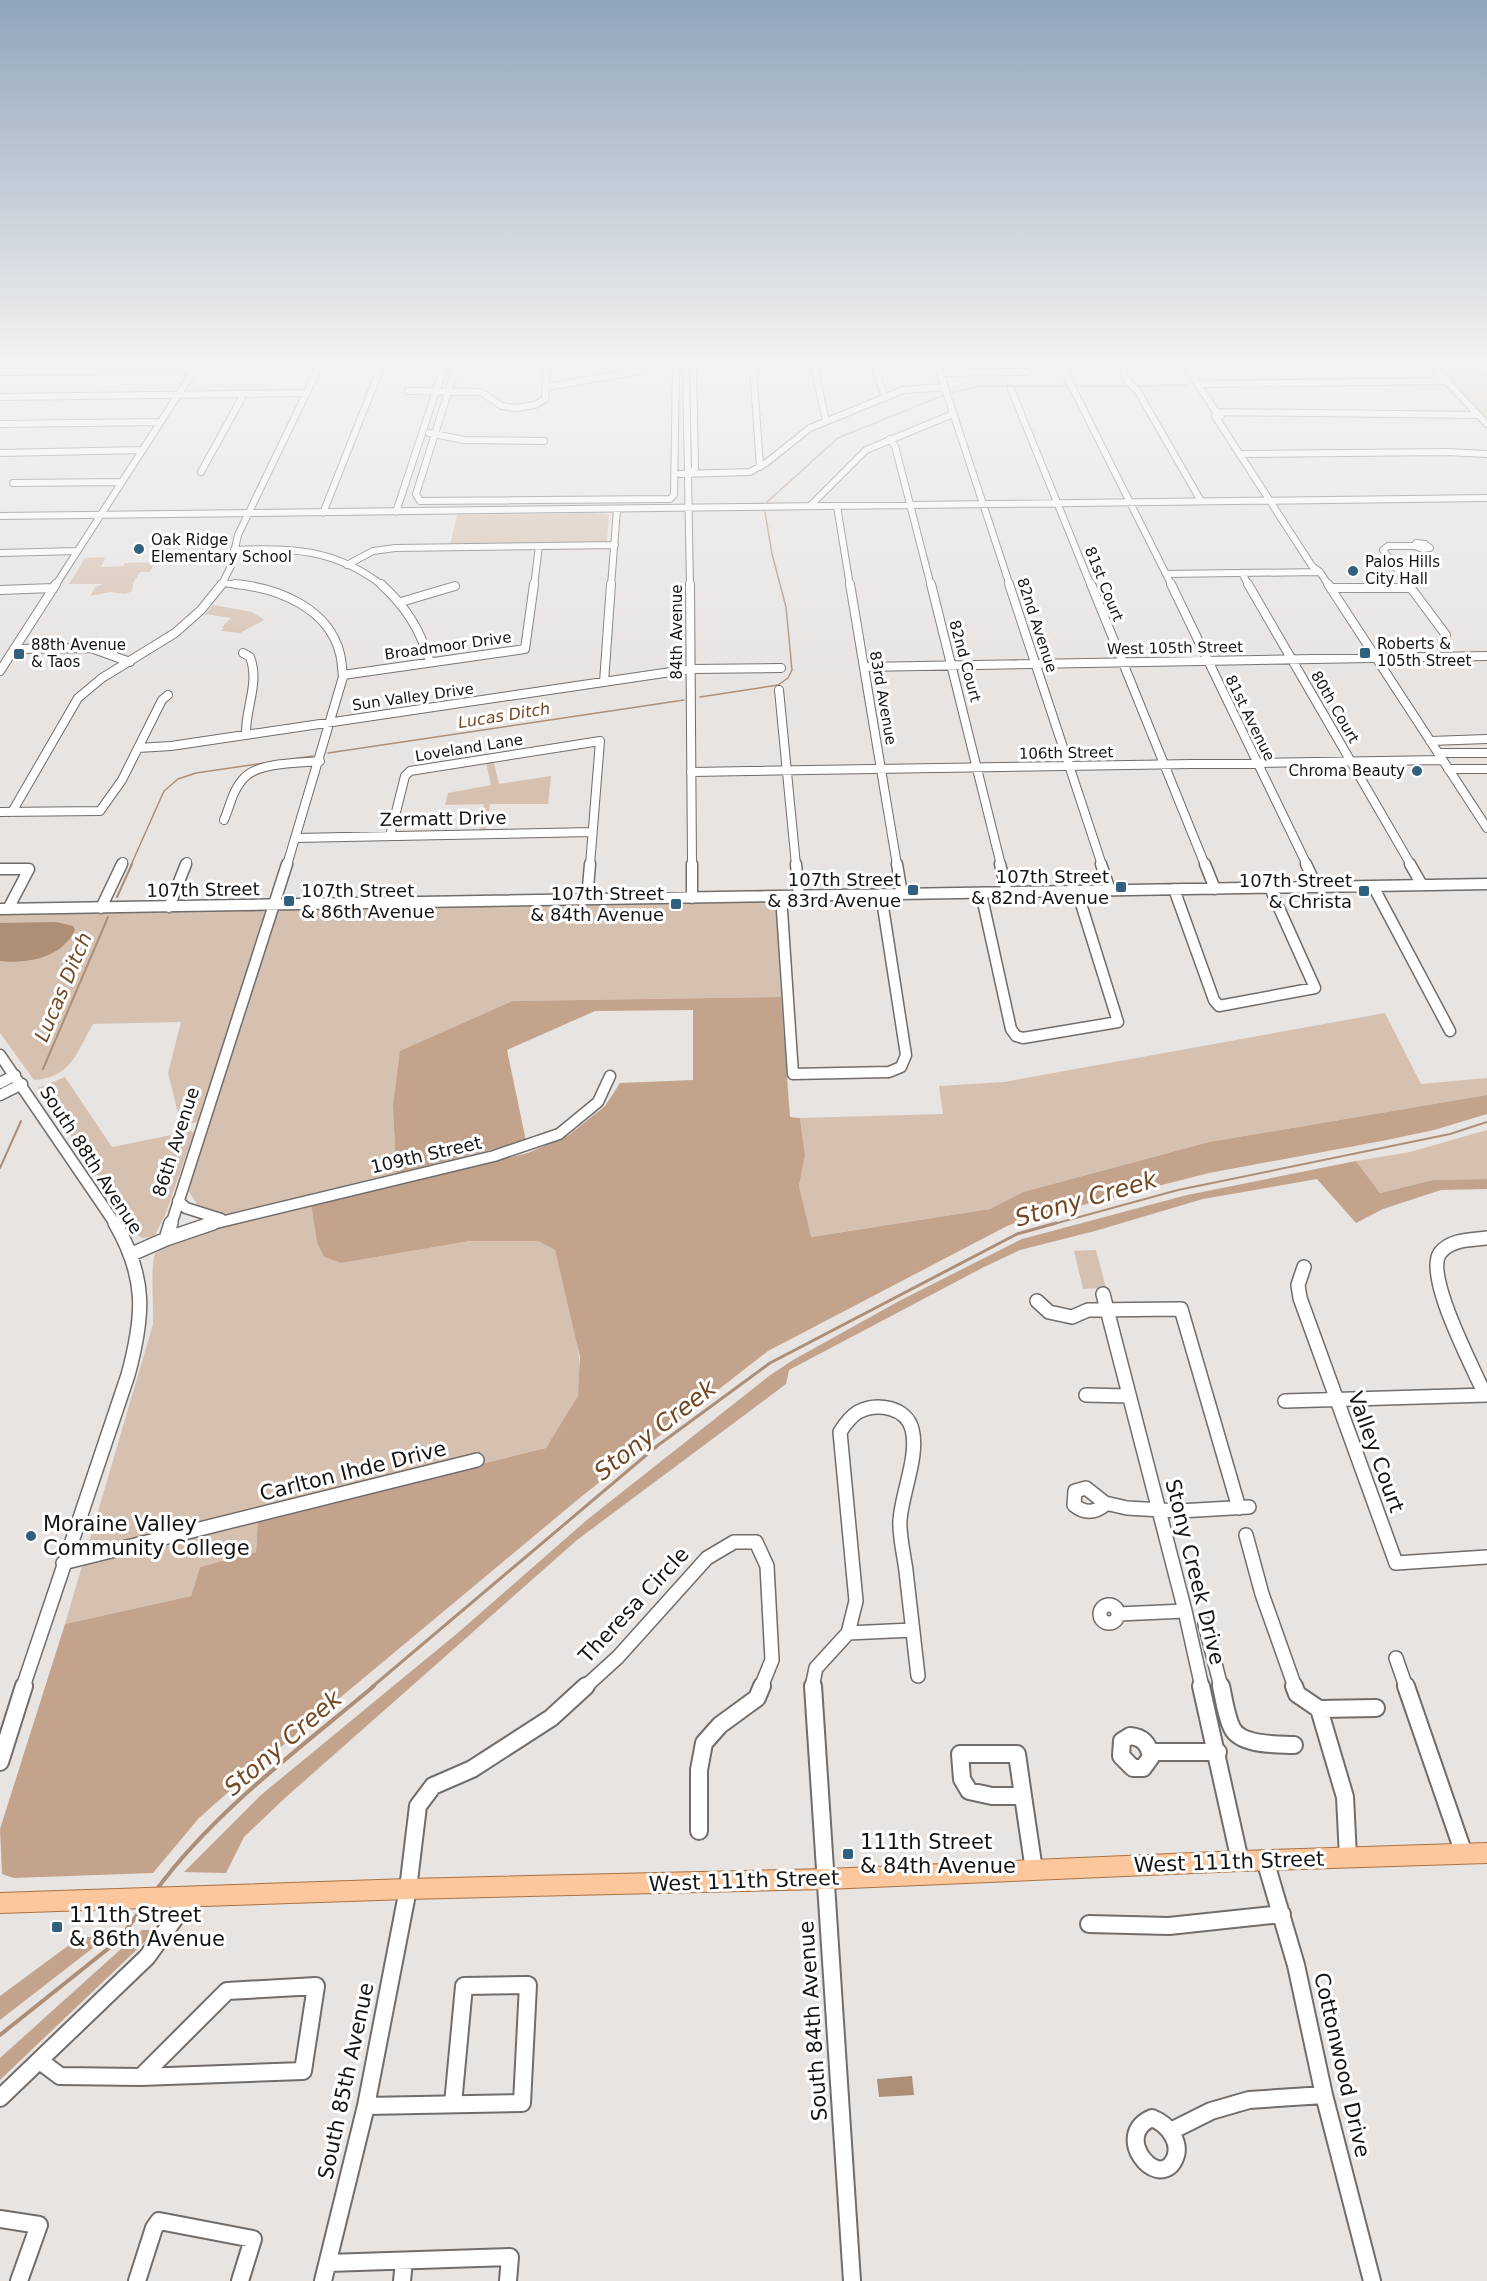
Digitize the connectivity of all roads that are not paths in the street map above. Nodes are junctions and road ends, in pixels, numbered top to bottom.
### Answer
1 (127, 473) edge
2 (268, 473) edge
3 (339, 473) edge
4 (411, 473) edge
5 (422, 473) edge
6 (705, 473) edge
7 (842, 473) edge
8 (902, 473) edge
9 (973, 473) edge
10 (1045, 473) edge
11 (1114, 473) edge
12 (1186, 473) edge
13 (1254, 473) edge
14 (1257, 473) edge
15 (674, 474) joint
16 (688, 474) junction
17 (122, 482) junction
18 (13, 483) dead end
19 (404, 493) junction
20 (416, 494) junction
21 (1487, 498) edge
22 (1269, 500) junction
23 (1277, 500) junction
24 (1202, 501) junction
25 (1128, 502) junction
26 (1057, 503) junction
27 (984, 504) junction
28 (910, 505) junction
29 (810, 506) junction
30 (837, 506) junction
31 (689, 508) junction
32 (617, 509) junction
33 (396, 512) junction
34 (323, 513) junction
35 (248, 514) junction
36 (0, 516) edge
37 (100, 516) junction
38 (615, 545) junction
39 (539, 546) junction
40 (1415, 546) dead end
41 (234, 550) junction
42 (77, 551) junction
43 (0, 553) edge
44 (347, 565) junction
45 (1320, 572) junction
46 (1242, 573) junction
47 (1166, 574) junction
48 (223, 583) junction
49 (455, 586) dead end
50 (53, 588) junction
51 (1331, 588) junction
52 (1411, 588) junction
53 (0, 590) edge
54 (401, 602) junction
55 (1446, 635) dead end
56 (14, 649) junction
57 (243, 653) dead end
58 (1487, 656) edge
59 (1376, 658) junction
60 (1206, 660) junction
61 (1292, 660) junction
62 (130, 662) junction
63 (430, 662) junction
64 (1121, 662) junction
65 (1036, 663) junction
66 (952, 665) junction
67 (864, 667) junction
68 (781, 668) dead end
69 (691, 669) junction
70 (0, 671) edge
71 (343, 675) junction
72 (604, 682) junction
73 (780, 690) dead end
74 (168, 695) dead end
75 (330, 722) junction
76 (246, 735) junction
77 (1487, 739) edge
78 (1430, 741) junction
79 (138, 748) junction
80 (1487, 755) edge
81 (1440, 757) junction
82 (320, 761) junction
83 (1350, 761) junction
84 (1256, 762) junction
85 (1164, 764) junction
86 (1068, 766) junction
87 (978, 768) junction
88 (881, 769) junction
89 (1448, 769) junction
90 (1487, 769) edge
91 (786, 771) junction
92 (691, 772) junction
93 (0, 812) edge
94 (12, 812) junction
95 (224, 820) dead end
96 (1487, 828) edge
97 (592, 832) junction
98 (390, 836) junction
99 (295, 838) junction
100 (123, 862) dead end
101 (187, 862) dead end
102 (0, 869) edge
103 (1487, 884) edge
104 (1422, 885) junction
105 (1373, 886) junction
106 (1317, 887) junction
107 (1270, 888) junction
108 (1174, 889) junction
109 (1215, 889) junction
110 (1077, 891) junction
111 (1110, 891) junction
112 (1006, 892) junction
113 (981, 893) junction
114 (881, 894) junction
115 (902, 894) junction
116 (781, 896) junction
117 (800, 896) junction
118 (692, 897) junction
119 (587, 899) junction
120 (273, 904) junction
121 (169, 907) junction
122 (101, 908) junction
123 (4, 909) edge
124 (1450, 1031) dead end
125 (0, 1055) edge
126 (610, 1076) dead end
127 (18, 1080) junction
128 (0, 1083) edge
129 (0, 1095) edge
130 (178, 1201) junction
131 (223, 1220) junction
132 (1487, 1238) edge
133 (166, 1239) junction
134 (132, 1254) junction
135 (1304, 1267) dead end
136 (1103, 1294) dead end
137 (1037, 1301) dead end
138 (1108, 1311) junction
139 (1086, 1395) dead end
140 (1486, 1395) edge
141 (1130, 1396) junction
142 (1337, 1399) junction
143 (1285, 1401) dead end
144 (477, 1460) dead end
145 (1106, 1504) dead end
146 (1158, 1510) junction
147 (1246, 1535) dead end
148 (1487, 1557) edge
149 (63, 1563) junction
150 (1185, 1611) junction
151 (1118, 1614) dead end
152 (1205, 1624) dead end
153 (912, 1630) junction
154 (848, 1633) junction
155 (1396, 1658) dead end
156 (918, 1676) dead end
157 (1200, 1677) junction
158 (1218, 1677) junction
159 (1376, 1708) dead end
160 (1319, 1709) junction
161 (1294, 1744) dead end
162 (1150, 1752) dead end
163 (1218, 1752) junction
164 (0, 1762) edge
165 (1024, 1796) junction
166 (699, 1832) dead end
167 (1487, 1853) edge
168 (1464, 1854) junction
169 (1348, 1857) junction
170 (1265, 1860) junction
171 (1240, 1861) junction
172 (1034, 1870) junction
173 (827, 1879) junction
174 (408, 1889) junction
175 (190, 1897) junction
176 (0, 1903) edge
177 (1282, 1914) junction
178 (1089, 1924) dead end
179 (40, 2061) junction
180 (141, 2077) junction
181 (1324, 2096) junction
182 (0, 2098) edge
183 (453, 2104) junction
184 (366, 2106) junction
185 (1171, 2131) dead end
186 (0, 2219) edge
187 (404, 2260) junction
188 (325, 2272) edge
189 (19, 2281) edge
190 (136, 2281) edge
191 (240, 2281) edge
192 (402, 2281) edge
193 (508, 2281) edge
194 (852, 2281) edge
195 (1372, 2281) edge

1 - 17 street
2 - 35 street
3 - 34 street
4 - 19 street
5 - 20 street
6 - 16 street
7 - 29 street
8 - 28 street, 82nd Court
9 - 27 street, 82nd Avenue
10 - 26 street, 81st Court
11 - 25 street, 81st Avenue
12 - 24 street
13 - 22 street
14 - 23 street
15 - 16 street
15 - 20 street
16 - 31 street, 84th Avenue
17 - 18 street
17 - 37 street
19 - 20 street
19 - 33 street
21 - 23 street
22 - 23 street
22 - 24 street
22 - 45 street
23 - 45 street
24 - 25 street
25 - 26 street
25 - 47 street, 81st Avenue
26 - 27 street
26 - 64 street, 81st Court
27 - 28 street
27 - 65 street, 82nd Avenue
28 - 30 street
28 - 66 street, 82nd Court
29 - 30 street
29 - 31 street
30 - 67 street, 83rd Avenue
31 - 32 street
31 - 69 street, 84th Avenue
32 - 33 street
32 - 38 street
33 - 34 street
34 - 35 street
35 - 37 street
35 - 41 street
36 - 37 street
37 - 42 street
38 - 39 street
38 - 72 street
39 - 44 street
39 - 63 street, Broadmoor Drive
40 - 52 street
41 - 44 street
41 - 48 street
42 - 43 street
42 - 50 street
44 - 54 street
45 - 46 street
45 - 51 street
46 - 47 street
46 - 61 street, 80th Court
47 - 60 street, 81st Avenue
48 - 62 street
48 - 71 street
49 - 54 street
50 - 53 street
50 - 56 street
51 - 52 street
51 - 59 street
52 - 55 street
54 - 63 street
56 - 62 street
56 - 70 street
57 - 76 street
58 - 59 street, West 105th Street
59 - 61 street, West 105th Street
59 - 78 street
60 - 61 street, West 105th Street
60 - 64 street, West 105th Street
60 - 84 street, 81st Avenue
61 - 83 street, 80th Court
62 - 94 street
63 - 71 street, Broadmoor Drive
64 - 65 street, West 105th Street
64 - 85 street, 81st Court
65 - 66 street, West 105th Street
65 - 86 street, 82nd Avenue
66 - 67 street, West 105th Street
66 - 87 street, 82nd Court
67 - 88 street, 83rd Avenue
68 - 69 street
69 - 72 street, Sun Valley Drive
69 - 92 street, 84th Avenue
71 - 75 street, 86th Avenue
72 - 75 street, Sun Valley Drive
73 - 91 street
74 - 79 street
75 - 76 street, Sun Valley Drive
75 - 82 street, 86th Avenue
76 - 79 street, Sun Valley Drive
77 - 78 street
78 - 81 street
79 - 94 street
80 - 81 street, 106th Street
81 - 83 street, 106th Street
81 - 89 street
82 - 95 street
82 - 99 street, 86th Avenue
83 - 84 street, 106th Street
83 - 104 street, 80th Court
84 - 85 street, 106th Street
84 - 106 street, 81st Avenue
85 - 86 street, 106th Street
85 - 109 street, 81st Court
86 - 87 street, 106th Street
86 - 111 street, 82nd Avenue
87 - 88 street, 106th Street
87 - 112 street, 82nd Court
88 - 91 street, 106th Street
88 - 115 street, 83rd Avenue
89 - 90 street
89 - 96 street
91 - 92 street, 106th Street
91 - 117 street
92 - 118 street, 84th Avenue
93 - 94 street
97 - 98 street, Zermatt Drive
97 - 98 street, Loveland Lane
97 - 119 street
98 - 99 street, Zermatt Drive
99 - 120 street, 86th Avenue
100 - 122 street
101 - 121 street
102 - 123 street
103 - 104 street, 107th Street
104 - 105 street, 107th Street
105 - 106 street, 107th Street
105 - 124 street
106 - 107 street, 107th Street
107 - 108 street
107 - 109 street, 107th Street
108 - 109 street, 107th Street
108 - 111 street, 107th Street
110 - 111 street, 107th Street
110 - 112 street, 107th Street
110 - 113 street
112 - 113 street, 107th Street
113 - 115 street, 107th Street
114 - 115 street, 107th Street
114 - 116 street
114 - 117 street, 107th Street
116 - 117 street, 107th Street
116 - 118 street, 107th Street
118 - 119 street, 107th Street
119 - 120 street, 107th Street
120 - 121 street, 107th Street
120 - 130 street, 86th Avenue
121 - 122 street, 107th Street
122 - 123 street, 107th Street
125 - 127 street, South 88th Avenue
126 - 131 street, 109th Street
127 - 128 street
127 - 129 street
127 - 134 street, South 88th Avenue
130 - 131 street
130 - 133 street, 86th Avenue
131 - 133 street, 109th Street
132 - 140 street
133 - 134 street
134 - 149 street
135 - 142 street, Valley Court
136 - 138 street, Stony Creek Drive
137 - 138 street
138 - 141 street, Stony Creek Drive
138 - 146 street
139 - 141 street
140 - 142 street
141 - 146 street, Stony Creek Drive
142 - 143 street
142 - 148 street, Valley Court
144 - 149 street, Carlton Ihde Drive
145 - 146 street
146 - 150 street, Stony Creek Drive
147 - 160 street
149 - 164 street
150 - 151 street
150 - 157 street, Stony Creek Drive
152 - 158 street
153 - 154 street
153 - 154 street, South 84th Avenue
153 - 156 street, South 84th Avenue
154 - 173 street, South 84th Avenue
155 - 168 street
157 - 158 street
157 - 163 street, Stony Creek Drive
158 - 161 street
159 - 160 street
160 - 169 street
162 - 163 street
163 - 171 street, Stony Creek Drive
165 - 165 street
165 - 172 street
166 - 174 street, Theresa Circle
167 - 168 main road, West 111th Street
168 - 169 main road, West 111th Street
169 - 170 main road, West 111th Street
170 - 171 main road, West 111th Street
170 - 177 street, Cottonwood Drive
171 - 172 main road, West 111th Street
172 - 173 main road, West 111th Street
173 - 174 main road, West 111th Street
173 - 194 street, South 84th Avenue
174 - 175 main road, West 111th Street
174 - 184 street, South 85th Avenue
175 - 176 main road, West 111th Street
175 - 179 street
177 - 178 street
177 - 181 street, Cottonwood Drive
179 - 180 street
179 - 182 street
180 - 180 street
181 - 185 street
181 - 195 street, Cottonwood Drive
183 - 183 street
183 - 184 street
184 - 188 street, South 85th Avenue
186 - 189 street
187 - 188 street
187 - 192 street
187 - 193 street
190 - 191 street

